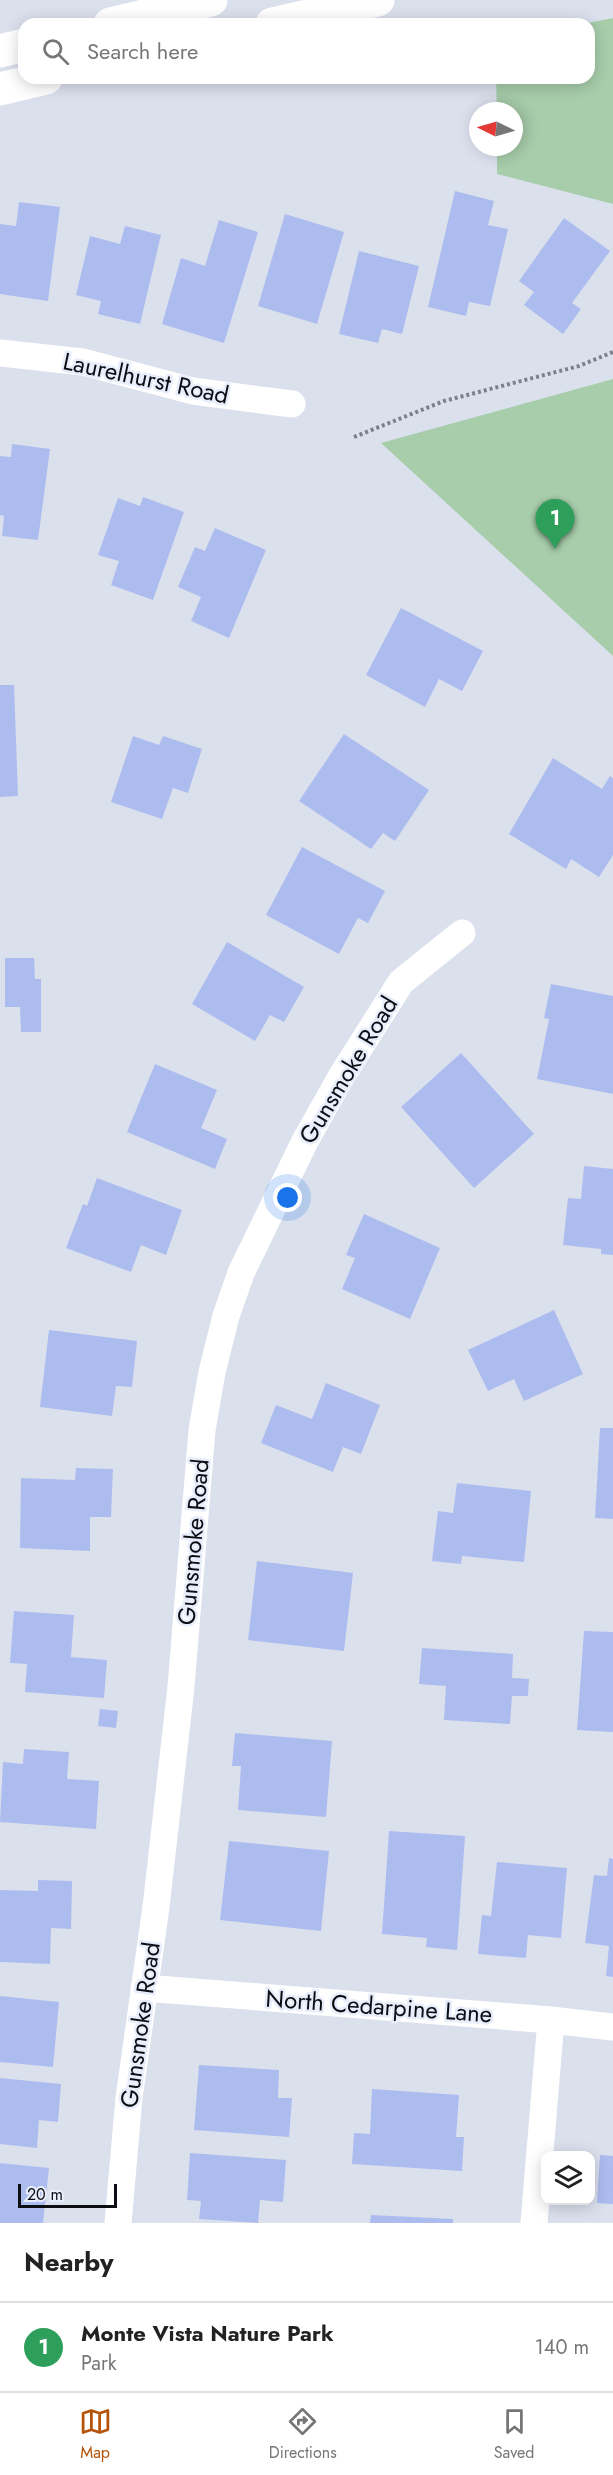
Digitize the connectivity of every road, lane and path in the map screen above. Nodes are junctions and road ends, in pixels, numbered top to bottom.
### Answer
1 (211, 0) edge
2 (378, 0) edge
3 (135, 18) edge
4 (298, 18) edge
5 (18, 46) edge
6 (0, 51) edge
7 (21, 84) edge
8 (0, 89) edge
9 (613, 352) edge
10 (0, 353) edge
11 (292, 404) dead end
12 (354, 437) dead end
13 (462, 933) dead end
14 (144, 1988) junction
15 (551, 2020) junction
16 (613, 2027) edge
17 (118, 2223) edge
18 (534, 2223) edge

1 - 3 main road
2 - 4 main road
5 - 6 main road
7 - 8 main road
9 - 12 path
10 - 11 street, Laurelhurst Road
13 - 14 street, Gunsmoke Road
14 - 15 street, North Cedarpine Lane
14 - 17 street, Gunsmoke Road
15 - 16 street, North Cedarpine Lane
15 - 18 street

